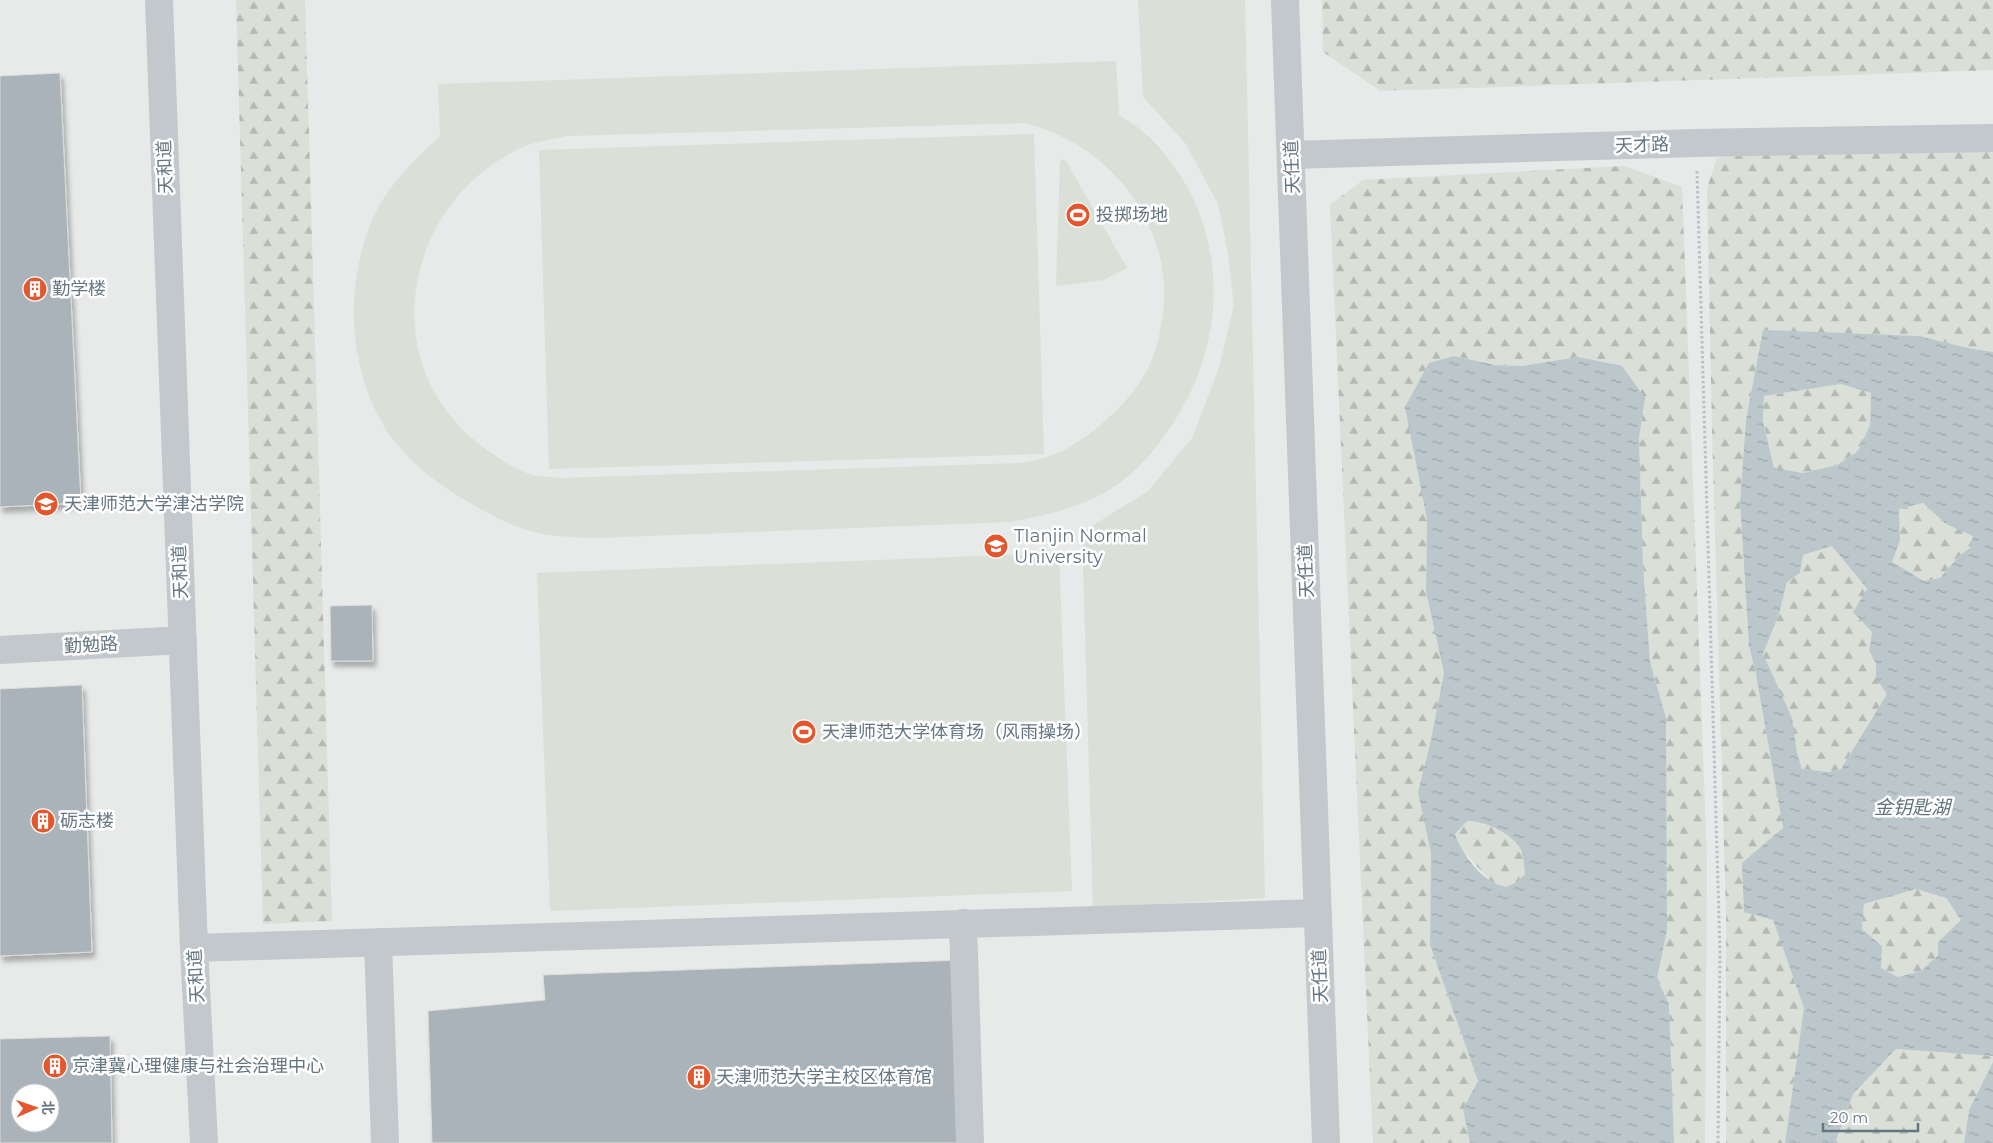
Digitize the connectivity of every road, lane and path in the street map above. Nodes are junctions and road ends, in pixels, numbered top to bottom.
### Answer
1 (159, 0) edge
2 (1285, 0) edge
3 (1993, 138) edge
4 (1696, 143) junction
5 (1292, 155) junction
6 (183, 640) junction
7 (0, 650) edge
8 (1318, 913) junction
9 (963, 923) junction
10 (378, 942) junction
11 (194, 948) junction
12 (204, 1143) edge
13 (385, 1143) edge
14 (970, 1143) edge
15 (1326, 1143) edge
16 (1718, 1143) edge

1 - 6 street, 天和道
2 - 5 street, 天任道
3 - 4 street, 天才路
4 - 5 street, 天才路
4 - 16 path
5 - 8 street, 天任道
6 - 7 street, 勤勉路
6 - 11 street, 天和道
8 - 9 street
8 - 15 street, 天任道
9 - 10 street
9 - 14 street
10 - 11 street
10 - 13 street
11 - 12 street, 天和道

